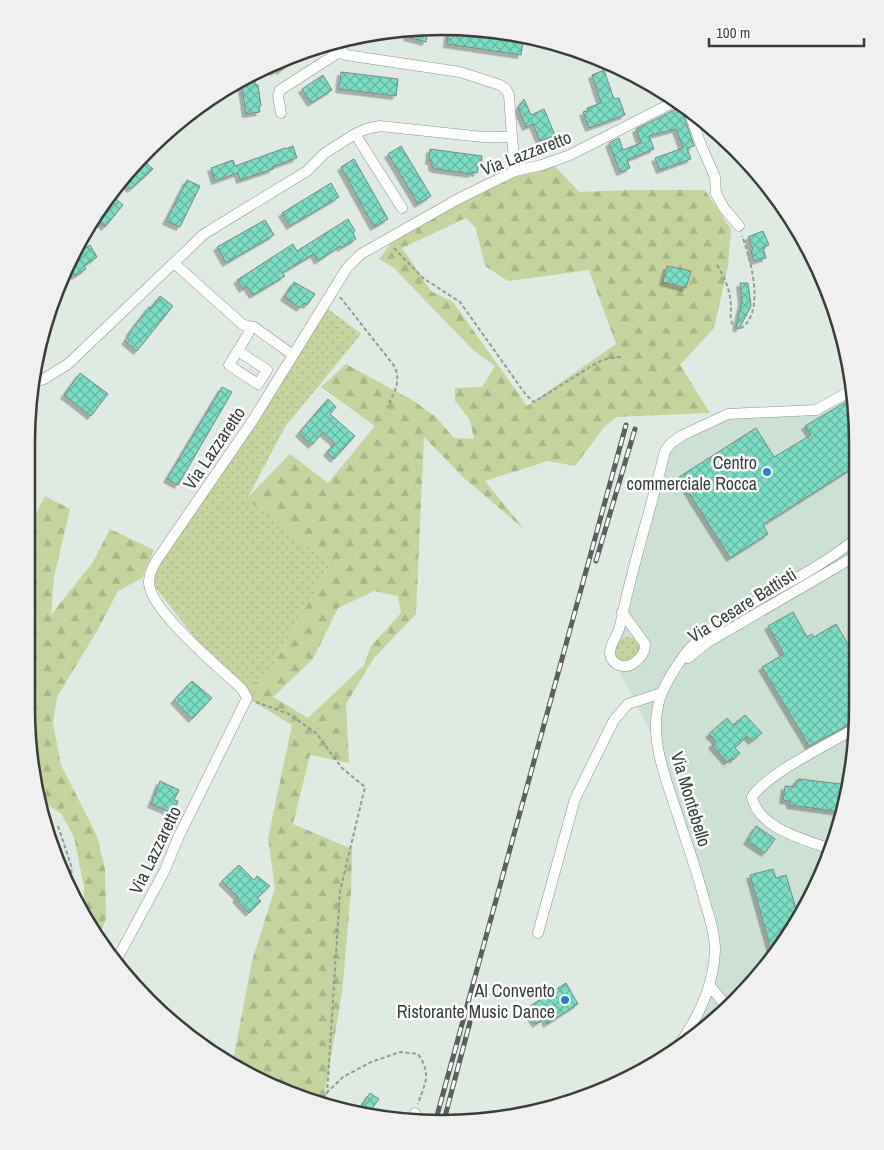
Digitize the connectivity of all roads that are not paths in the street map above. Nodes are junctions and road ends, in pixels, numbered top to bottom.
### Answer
1 (343, 48) edge
2 (335, 50) edge
3 (669, 105) edge
4 (281, 113) dead end
5 (693, 121) edge
6 (355, 134) junction
7 (512, 137) junction
8 (514, 171) junction
9 (402, 208) dead end
10 (738, 226) road end
11 (175, 264) junction
12 (248, 326) junction
13 (238, 351) dead end
14 (293, 355) junction
15 (40, 380) edge
16 (846, 392) edge
17 (849, 544) edge
18 (849, 560) edge
19 (622, 612) junction
20 (670, 677) junction
21 (662, 693) junction
22 (848, 733) edge
23 (824, 847) edge
24 (538, 933) dead end
25 (119, 956) edge
26 (710, 986) junction
27 (723, 1002) edge
28 (686, 1034) edge

1 - 7 street
2 - 4 street
3 - 8 street, Via Lazzaretto
5 - 10 street
6 - 7 street
6 - 9 street
6 - 11 street
7 - 8 street
8 - 14 street, Via Lazzaretto
11 - 12 street
11 - 15 street
12 - 13 street
12 - 14 street
14 - 25 street, Via Lazzaretto
16 - 19 street
17 - 20 street, Via Cesare Battisti
18 - 20 street, Via Cesare Battisti
19 - 19 street
20 - 21 street, Via Montebello
21 - 24 street
21 - 26 street, Via Montebello
22 - 23 street
26 - 27 street
26 - 28 street, Via Montebello

